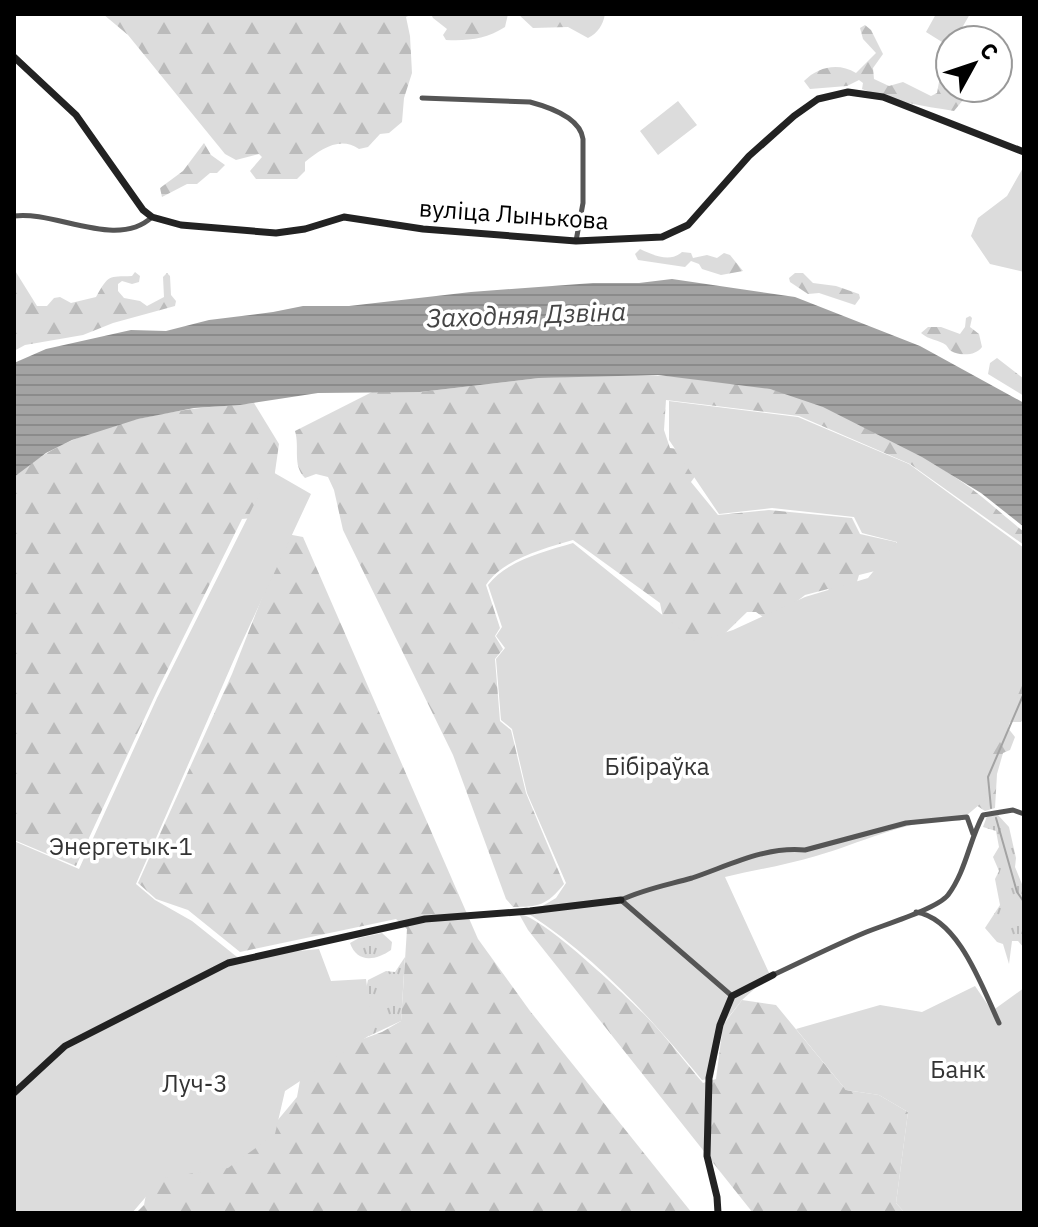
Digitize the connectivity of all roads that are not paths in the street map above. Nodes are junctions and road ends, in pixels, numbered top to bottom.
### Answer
1 (14, 57) edge
2 (422, 98) dead end
3 (1024, 152) edge
4 (16, 213) edge
5 (152, 217) junction
6 (576, 241) junction
7 (1024, 814) edge
8 (983, 815) junction
9 (967, 817) junction
10 (973, 834) junction
11 (621, 900) junction
12 (915, 912) junction
13 (773, 975) joint
14 (732, 996) junction
15 (999, 1023) dead end
16 (14, 1093) edge
17 (718, 1213) edge

1 - 5 street
2 - 6 street
3 - 6 street, вуліца Лынькова
4 - 5 street
5 - 6 street, вуліца Лынькова
7 - 8 street
8 - 9 street
8 - 10 street
9 - 10 street
9 - 11 street
10 - 12 street
11 - 14 street
11 - 16 street
12 - 13 street
12 - 15 street
13 - 14 street
14 - 17 street

